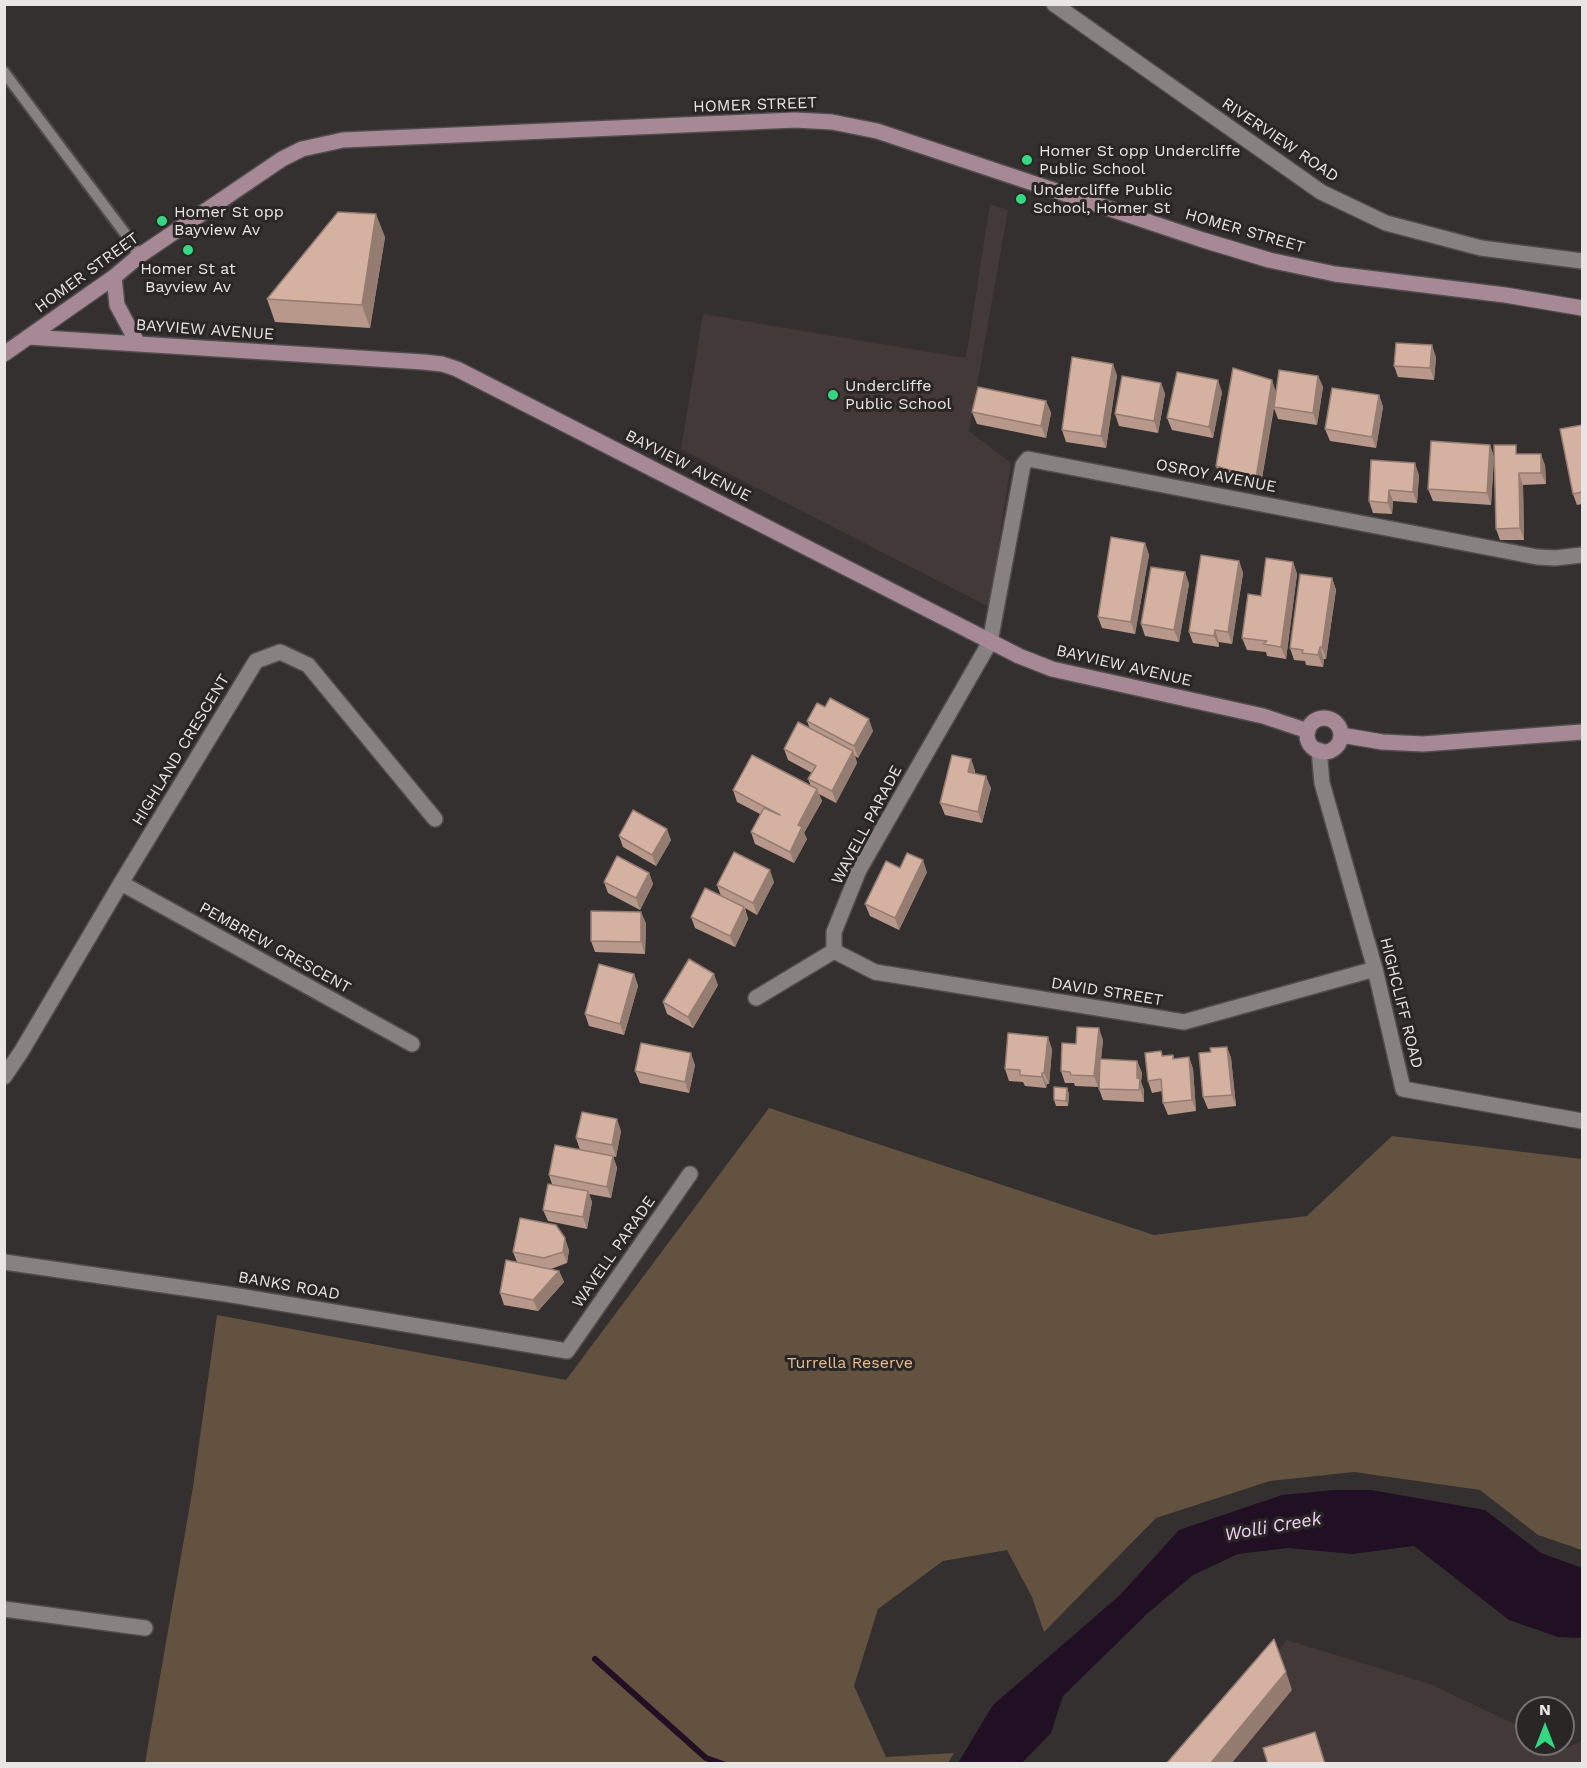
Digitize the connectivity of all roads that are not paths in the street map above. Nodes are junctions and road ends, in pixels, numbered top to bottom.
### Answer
1 (1054, 4) edge
2 (4, 72) edge
3 (9, 83) edge
4 (139, 256) junction
5 (1582, 261) edge
6 (114, 277) junction
7 (1582, 308) edge
8 (28, 337) junction
9 (138, 344) junction
10 (4, 354) edge
11 (1582, 555) edge
12 (990, 642) junction
13 (1308, 731) junction
14 (1582, 732) edge
15 (1341, 735) junction
16 (1319, 750) junction
17 (435, 819) dead end
18 (121, 883) junction
19 (834, 951) junction
20 (1375, 969) junction
21 (756, 998) dead end
22 (412, 1044) dead end
23 (4, 1077) edge
24 (1582, 1121) edge
25 (690, 1174) dead end
26 (4, 1262) edge
27 (567, 1351) joint
28 (4, 1609) edge
29 (145, 1628) dead end

1 - 5 street, RIVERVIEW ROAD
2 - 3 lane
3 - 4 lane
4 - 6 main road, HOMER STREET
4 - 7 main road, HOMER STREET
6 - 8 main road, HOMER STREET
6 - 9 main road
8 - 9 main road, BAYVIEW AVENUE
8 - 10 main road, HOMER STREET
9 - 12 main road, BAYVIEW AVENUE
11 - 12 street, OSROY AVENUE
12 - 13 main road, BAYVIEW AVENUE
12 - 19 street, WAVELL PARADE
13 - 15 main road
13 - 16 main road
14 - 15 main road
15 - 16 main road
16 - 20 street, HIGHCLIFF ROAD
17 - 18 street, HIGHLAND CRESCENT
18 - 22 street, PEMBREW CRESCENT
18 - 23 street, HIGHLAND CRESCENT
19 - 20 street, DAVID STREET
19 - 21 street
20 - 24 street, HIGHCLIFF ROAD
25 - 27 street, WAVELL PARADE
26 - 27 street, BANKS ROAD
28 - 29 street

